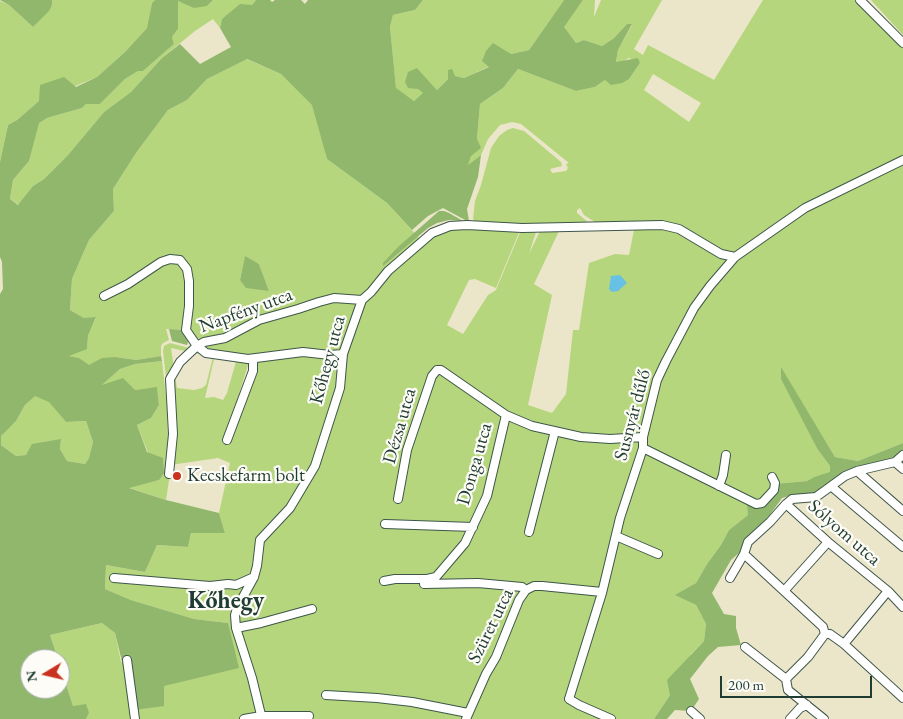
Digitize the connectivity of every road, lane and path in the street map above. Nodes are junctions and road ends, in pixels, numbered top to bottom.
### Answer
1 (860, 0) edge
2 (903, 43) edge
3 (903, 160) edge
4 (735, 257) junction
5 (104, 296) dead end
6 (362, 300) junction
7 (197, 346) junction
8 (344, 354) junction
9 (253, 359) junction
10 (506, 415) junction
11 (555, 431) junction
12 (643, 437) junction
13 (227, 440) dead end
14 (643, 448) junction
15 (726, 455) dead end
16 (903, 455) edge
17 (895, 462) junction
18 (903, 469) edge
19 (857, 470) junction
20 (169, 474) dead end
21 (772, 477) dead end
22 (719, 486) junction
23 (832, 487) junction
24 (398, 499) dead end
25 (786, 504) junction
26 (903, 511) edge
27 (385, 524) dead end
28 (473, 527) junction
29 (530, 532) dead end
30 (616, 536) junction
31 (828, 542) junction
32 (903, 547) edge
33 (658, 554) dead end
34 (744, 554) junction
35 (114, 578) dead end
36 (254, 578) junction
37 (730, 578) dead end
38 (384, 581) dead end
39 (427, 582) junction
40 (417, 584) dead end
41 (526, 590) junction
42 (888, 591) junction
43 (602, 592) junction
44 (784, 592) junction
45 (903, 607) edge
46 (312, 609) dead end
47 (236, 628) junction
48 (826, 634) junction
49 (844, 644) junction
50 (745, 647) dead end
51 (127, 660) dead end
52 (786, 678) junction
53 (326, 695) dead end
54 (903, 698) edge
55 (807, 705) junction
56 (691, 711) dead end
57 (309, 716) dead end
58 (467, 716) edge
59 (261, 718) edge
60 (135, 719) edge
61 (244, 719) edge
62 (612, 719) edge
63 (700, 719) edge
64 (790, 719) edge
65 (824, 719) edge

1 - 2 street
3 - 4 street, Susnyár dűlő
4 - 6 street, Kőhegy utca
4 - 12 street, Susnyár dűlő
5 - 7 street, Napfény utca
6 - 7 street, Napfény utca
6 - 8 street, Kőhegy utca
7 - 9 street
7 - 20 street
8 - 9 street
8 - 36 street, Kőhegy utca
9 - 13 street
10 - 11 street
10 - 24 street, Dézsa utca
10 - 28 street, Donga utca
11 - 12 street
11 - 29 street
12 - 14 street, Susnyár dűlő
14 - 22 street
14 - 30 street, Susnyár dűlő
15 - 22 street
16 - 17 street
17 - 18 street
17 - 19 street
19 - 23 street
19 - 26 street
21 - 22 street
23 - 25 street
23 - 32 street
25 - 31 street, Sólyom utca
25 - 34 street
27 - 28 street
28 - 39 street, Donga utca
30 - 33 street
30 - 43 street, Susnyár dűlő
31 - 42 street, Sólyom utca
31 - 44 street
34 - 37 street
34 - 44 street
35 - 36 street
36 - 47 street, Kőhegy utca
38 - 39 street
39 - 40 street
39 - 41 street
41 - 43 street, Szüret utca
41 - 58 street, Szüret utca
42 - 45 street, Sólyom utca
42 - 49 street
43 - 62 street, Susnyár dűlő
44 - 48 street
46 - 47 street
47 - 59 street, Kőhegy utca
48 - 49 street
48 - 52 street
49 - 54 street
50 - 52 street
51 - 60 street
52 - 55 street
53 - 58 street
55 - 64 street
55 - 65 street
56 - 63 street
57 - 59 street
59 - 61 street

